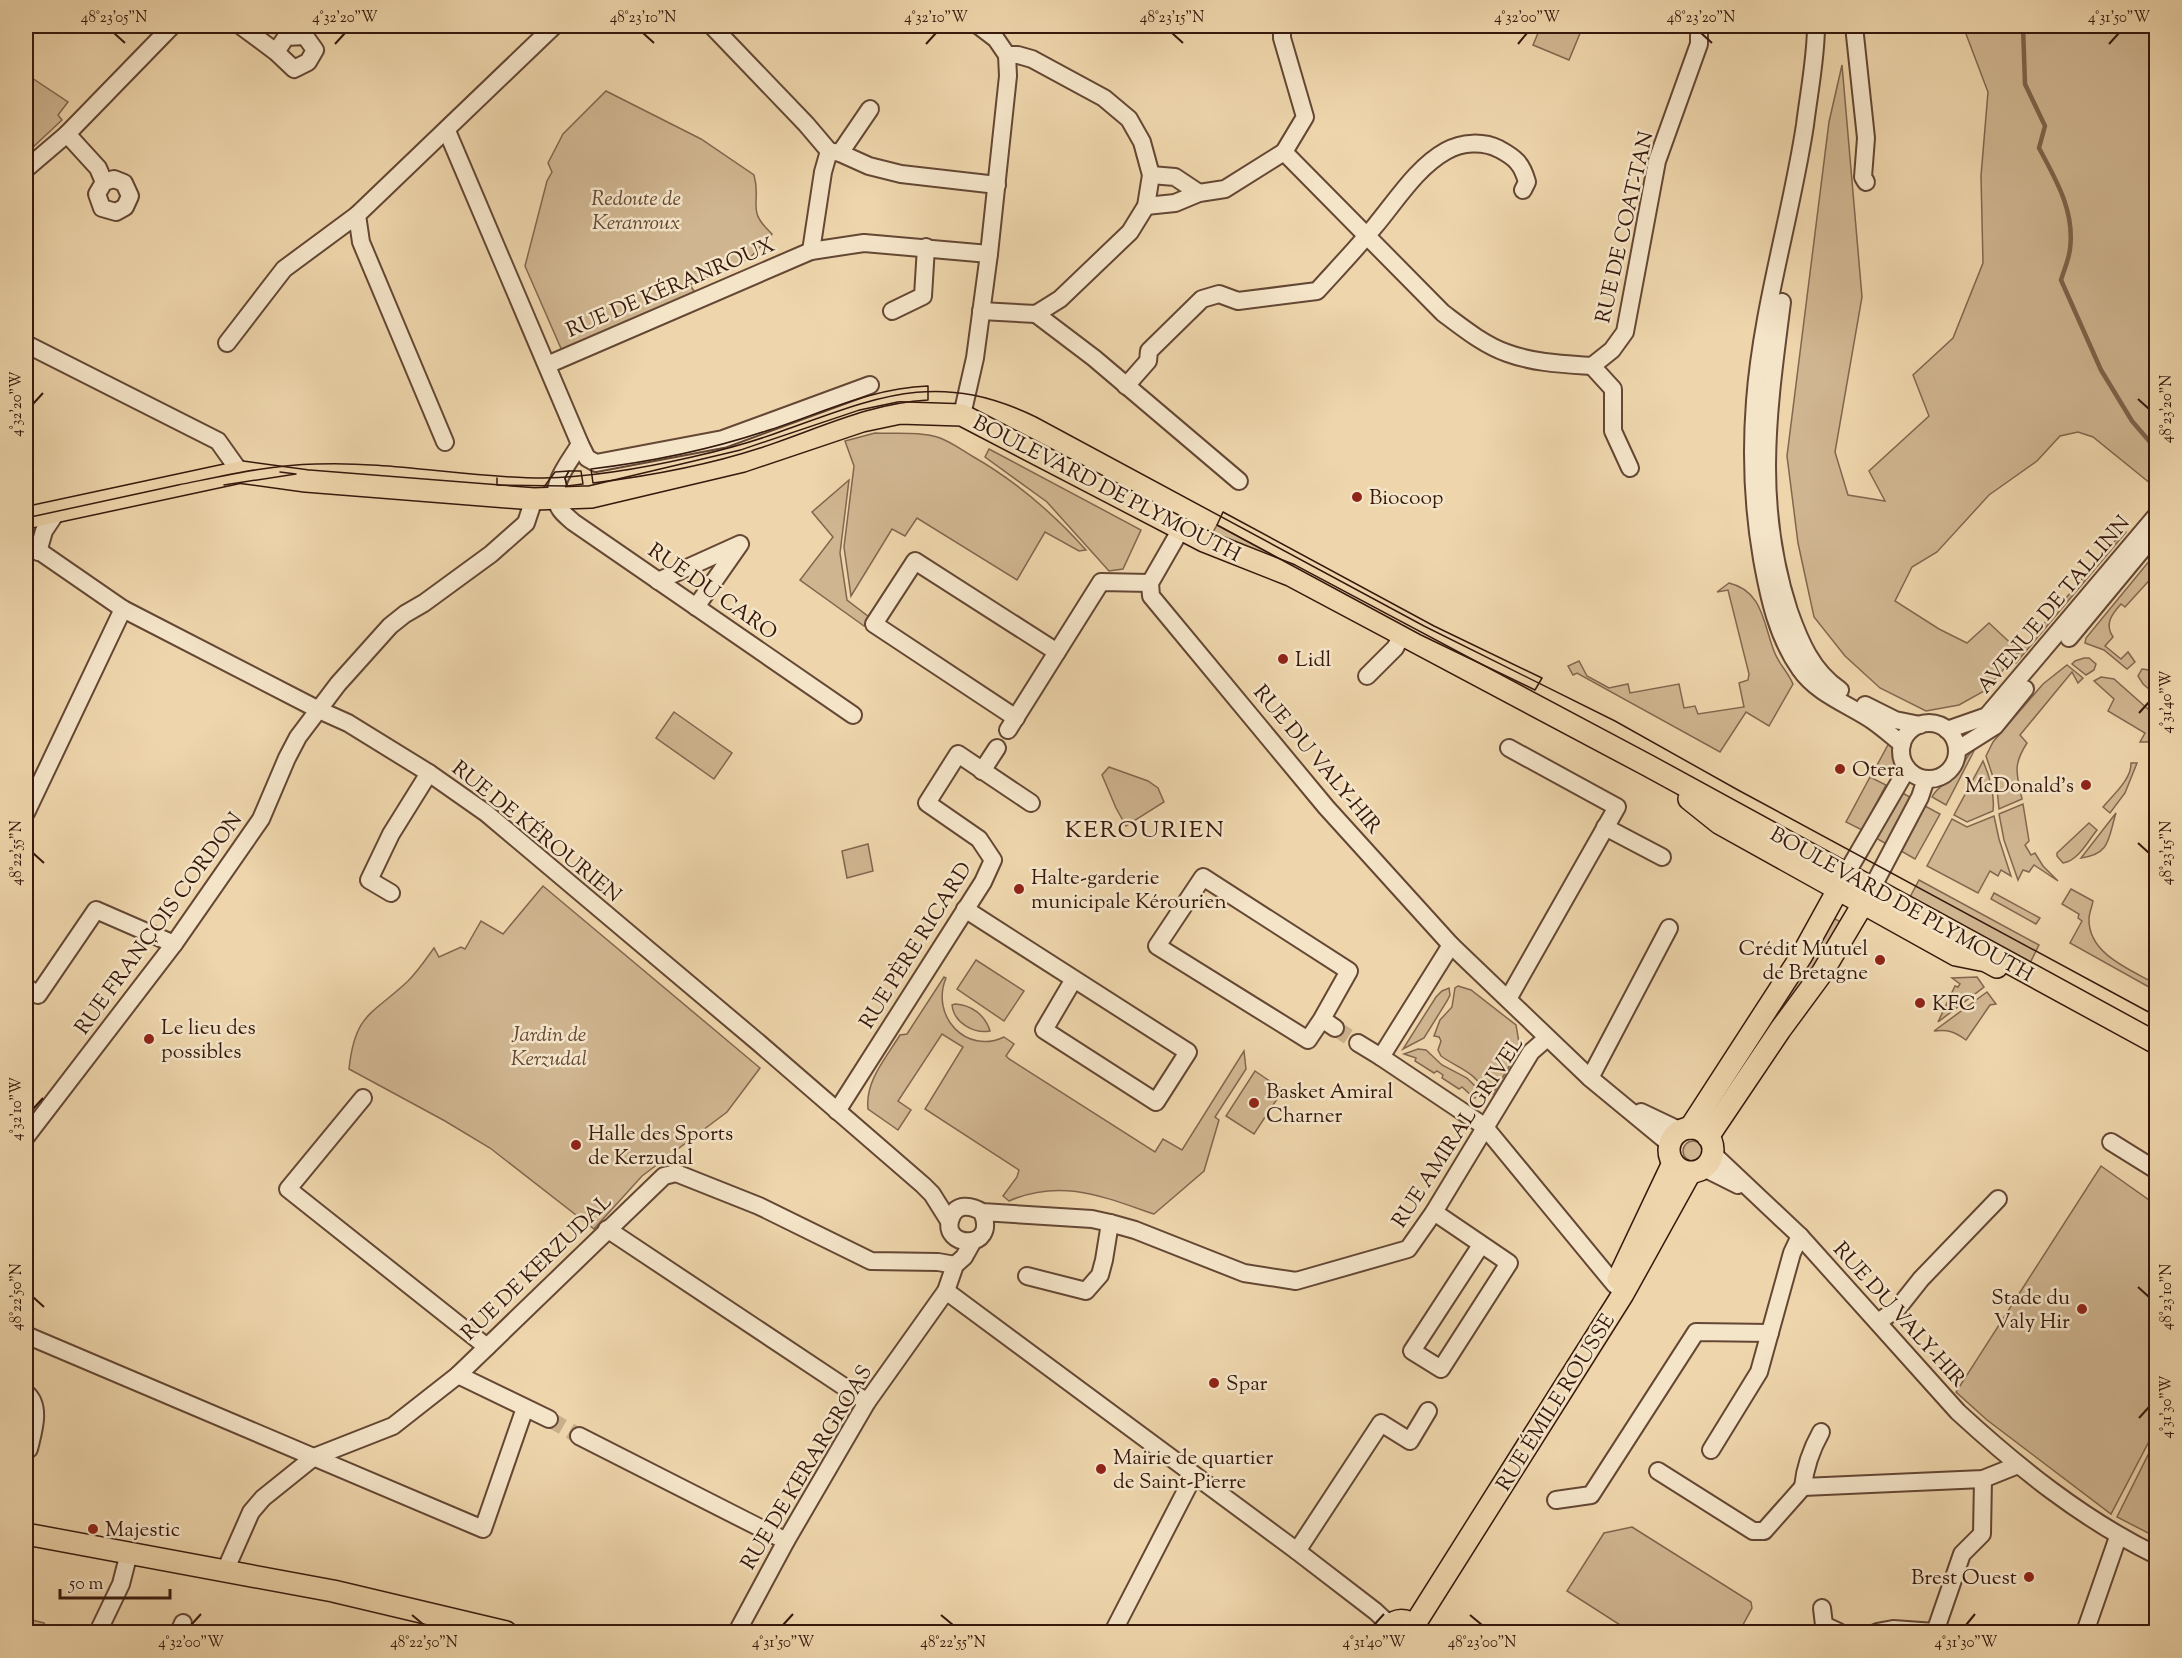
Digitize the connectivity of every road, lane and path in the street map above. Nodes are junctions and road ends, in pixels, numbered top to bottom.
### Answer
1 (172, 26) edge
2 (241, 26) edge
3 (554, 26) edge
4 (712, 26) edge
5 (979, 26) edge
6 (1282, 26) edge
7 (1699, 26) edge
8 (1816, 26) edge
9 (1854, 26) edge
10 (276, 52) dead end
11 (1007, 55) junction
12 (870, 109) dead end
13 (447, 130) junction
14 (67, 134) junction
15 (834, 152) junction
16 (1284, 152) junction
17 (26, 169) edge
18 (1151, 175) junction
19 (1797, 178) junction
20 (104, 182) dead end
21 (1866, 182) dead end
22 (997, 185) junction
23 (1523, 190) dead end
24 (1199, 193) junction
25 (1146, 206) junction
26 (357, 215) junction
27 (1367, 235) junction
28 (926, 247) junction
29 (811, 251) junction
30 (989, 254) junction
31 (892, 311) dead end
32 (981, 311) junction
33 (1036, 314) junction
34 (227, 343) dead end
35 (26, 344) edge
36 (547, 365) junction
37 (1592, 366) junction
38 (870, 385) dead end
39 (1126, 386) junction
40 (962, 414) junction
41 (444, 442) dead end
42 (580, 444) junction
43 (1630, 468) dead end
44 (240, 472) junction
45 (278, 477) junction
46 (1239, 481) dead end
47 (556, 498) junction
48 (534, 499) junction
49 (54, 516) junction
50 (2157, 516) edge
51 (26, 520) edge
52 (1181, 529) junction
53 (2157, 533) edge
54 (32, 547) edge
55 (658, 581) junction
56 (1150, 584) junction
57 (696, 607) junction
58 (123, 609) junction
59 (1402, 635) junction
60 (1790, 636) junction
61 (1057, 652) junction
62 (1367, 676) dead end
63 (319, 710) junction
64 (853, 715) dead end
65 (1920, 724) junction
66 (1947, 730) junction
67 (1902, 744) junction
68 (997, 748) dead end
69 (1509, 748) dead end
70 (1957, 750) junction
71 (1907, 769) junction
72 (982, 771) junction
73 (429, 773) junction
74 (1926, 779) junction
75 (1031, 802) dead end
76 (26, 813) edge
77 (1605, 827) junction
78 (1662, 857) dead end
79 (1843, 882) junction
80 (391, 893) dead end
81 (1868, 896) junction
82 (965, 909) junction
83 (1669, 928) dead end
84 (174, 944) junction
85 (1451, 945) junction
86 (1074, 979) junction
87 (26, 987) edge
88 (1508, 999) junction
89 (1328, 1024) joint
90 (1547, 1038) junction
91 (1358, 1043) tunnel mouth
92 (2157, 1043) edge
93 (2157, 1052) edge
94 (1381, 1057) junction
95 (1590, 1078) junction
96 (363, 1098) dead end
97 (837, 1111) junction
98 (1484, 1126) junction
99 (26, 1137) edge
100 (2111, 1142) dead end
101 (1691, 1150) junction
102 (2157, 1170) edge
103 (932, 1194) junction
104 (1998, 1199) dead end
105 (961, 1206) junction
106 (982, 1212) junction
107 (1434, 1212) junction
108 (1023, 1214) junction
109 (1110, 1223) junction
110 (607, 1229) junction
111 (951, 1229) junction
112 (979, 1236) junction
113 (1800, 1236) junction
114 (1481, 1245) junction
115 (955, 1265) junction
116 (1027, 1276) dead end
117 (1615, 1285) junction
118 (946, 1291) junction
119 (1878, 1322) junction
120 (1770, 1333) junction
121 (26, 1335) edge
122 (487, 1347) junction
123 (458, 1375) junction
124 (26, 1393) edge
125 (867, 1402) junction
126 (525, 1408) junction
127 (1428, 1411) dead end
128 (549, 1419) tunnel mouth
129 (1821, 1432) dead end
130 (579, 1436) tunnel mouth
131 (29, 1449) dead end
132 (1710, 1450) dead end
133 (314, 1457) junction
134 (2018, 1465) junction
135 (1658, 1471) dead end
136 (1194, 1475) junction
137 (1983, 1479) junction
138 (1803, 1487) junction
139 (1556, 1500) dead end
140 (26, 1534) edge
141 (2118, 1536) junction
142 (786, 1541) junction
143 (1297, 1551) junction
144 (129, 1553) junction
145 (2157, 1555) edge
146 (225, 1571) junction
147 (1822, 1608) dead end
148 (1401, 1628) edge
149 (98, 1632) edge
150 (506, 1632) edge
151 (737, 1632) edge
152 (1113, 1632) edge
153 (1839, 1632) edge
154 (1877, 1632) edge
155 (2085, 1632) edge

1 - 14 street
2 - 10 street
3 - 13 street
4 - 15 street
5 - 11 street
6 - 16 street
7 - 37 street, RUE DE COAT-TAN
8 - 19 street
9 - 21 street
11 - 18 street
11 - 22 street
12 - 15 street
13 - 26 street
13 - 36 street
14 - 17 street
14 - 20 street
15 - 22 street
15 - 29 street
16 - 24 street
16 - 27 street
18 - 24 street
18 - 25 street
19 - 60 street
19 - 60 street
22 - 30 street
23 - 27 street
24 - 25 street
25 - 33 street
26 - 34 street
26 - 41 street
27 - 37 street
27 - 39 street
28 - 29 street, RUE DE KÉRANROUX
28 - 30 street, RUE DE KÉRANROUX
28 - 31 street
29 - 36 street, RUE DE KÉRANROUX
30 - 32 street
32 - 33 street
32 - 40 street
33 - 39 street
35 - 44 street
36 - 42 street
37 - 43 street
38 - 42 street
39 - 46 street
40 - 47 main road, BOULEVARD DE PLYMOUTH
40 - 52 main road, BOULEVARD DE PLYMOUTH
42 - 47 street
44 - 45 main road, BOULEVARD DE PLYMOUTH
44 - 51 main road, BOULEVARD DE PLYMOUTH
45 - 48 main road, BOULEVARD DE PLYMOUTH
45 - 49 main road, BOULEVARD DE PLYMOUTH
47 - 48 main road, BOULEVARD DE PLYMOUTH
47 - 55 street, RUE DU CARO
48 - 63 street, RUE FRANÇOIS CORDON
49 - 51 main road, BOULEVARD DE PLYMOUTH
49 - 54 street, RUE DE KÉROURIEN
50 - 66 street, AVENUE DE TALLINN
52 - 56 street
52 - 59 main road, BOULEVARD DE PLYMOUTH
53 - 70 street, AVENUE DE TALLINN
54 - 58 street, RUE DE KÉROURIEN
55 - 57 street, RUE DU CARO
55 - 57 street
56 - 61 street
56 - 85 street, RUE DU VALY-HIR
57 - 64 street, RUE DU CARO
58 - 63 street, RUE DE KÉROURIEN
58 - 76 street
59 - 62 street
59 - 79 main road, BOULEVARD DE PLYMOUTH
60 - 65 street
60 - 67 street
61 - 61 street
63 - 73 street, RUE DE KÉROURIEN
63 - 84 street, RUE FRANÇOIS CORDON
65 - 66 street
65 - 67 street
66 - 70 street
67 - 71 street
68 - 72 street
69 - 77 street
70 - 74 street
71 - 74 street
71 - 79 street, RUE ÉMILE ROUSSE
72 - 75 street, RUE PÈRE RICARD
72 - 82 street, RUE PÈRE RICARD
73 - 80 street
73 - 97 street, RUE DE KÉROURIEN
74 - 81 street, RUE ÉMILE ROUSSE
77 - 78 street
77 - 88 street
79 - 81 main road, BOULEVARD DE PLYMOUTH
79 - 101 main road, RUE ÉMILE ROUSSE
81 - 92 main road, BOULEVARD DE PLYMOUTH
81 - 93 main road, BOULEVARD DE PLYMOUTH
81 - 101 main road, RUE ÉMILE ROUSSE
82 - 86 street
82 - 97 street, RUE PÈRE RICARD
83 - 95 street
84 - 87 street
84 - 99 street, RUE FRANÇOIS CORDON
85 - 88 street, RUE DU VALY-HIR
85 - 94 street
86 - 86 street
88 - 90 street, RUE DU VALY-HIR
89 - 89 street
90 - 95 street, RUE DU VALY-HIR
90 - 98 street, RUE AMIRAL GRIVEL
91 - 94 street
94 - 98 street
95 - 101 street, RUE DU VALY-HIR
96 - 122 street
97 - 103 street, RUE DE KÉROURIEN
98 - 107 street, RUE AMIRAL GRIVEL
98 - 117 street
100 - 102 street
101 - 113 street, RUE DU VALY-HIR
101 - 117 main road, RUE ÉMILE ROUSSE
101 - 148 main road, RUE ÉMILE ROUSSE
103 - 105 street, RUE DE KÉROURIEN
103 - 111 street, RUE DE KÉROURIEN
104 - 119 street
105 - 106 street
105 - 111 street
106 - 108 street, RUE AMIRAL GRIVEL
106 - 112 street
107 - 109 street, RUE AMIRAL GRIVEL
107 - 114 street
108 - 109 street, RUE AMIRAL GRIVEL
108 - 112 street, RUE AMIRAL GRIVEL
109 - 116 street
110 - 115 street, RUE DE KERZUDAL
110 - 122 street, RUE DE KERZUDAL
110 - 125 street
111 - 112 street
111 - 115 street, RUE DE KERARGROAS
112 - 115 street, RUE DE KERARGROAS
113 - 119 street, RUE DU VALY-HIR
113 - 120 street
114 - 114 street
115 - 118 street, RUE DE KERARGROAS
117 - 148 main road, RUE ÉMILE ROUSSE
118 - 125 street, RUE DE KERARGROAS
118 - 136 street
119 - 134 street, RUE DU VALY-HIR
120 - 132 street
120 - 139 street
121 - 133 street
122 - 123 street, RUE DE KERZUDAL
123 - 126 street
123 - 133 street, RUE DE KERZUDAL
124 - 131 street
125 - 142 street, RUE DE KERARGROAS
126 - 128 street
126 - 133 street
127 - 143 street
129 - 138 street
130 - 142 street
133 - 146 street
134 - 137 street
134 - 141 street, RUE DU VALY-HIR
135 - 138 street
136 - 143 street
136 - 152 street
137 - 138 street
137 - 154 street
140 - 144 main road
141 - 145 street, RUE DU VALY-HIR
141 - 155 street
142 - 151 street, RUE DE KERARGROAS
143 - 148 street
144 - 146 main road
144 - 149 street
146 - 150 main road
147 - 153 street

